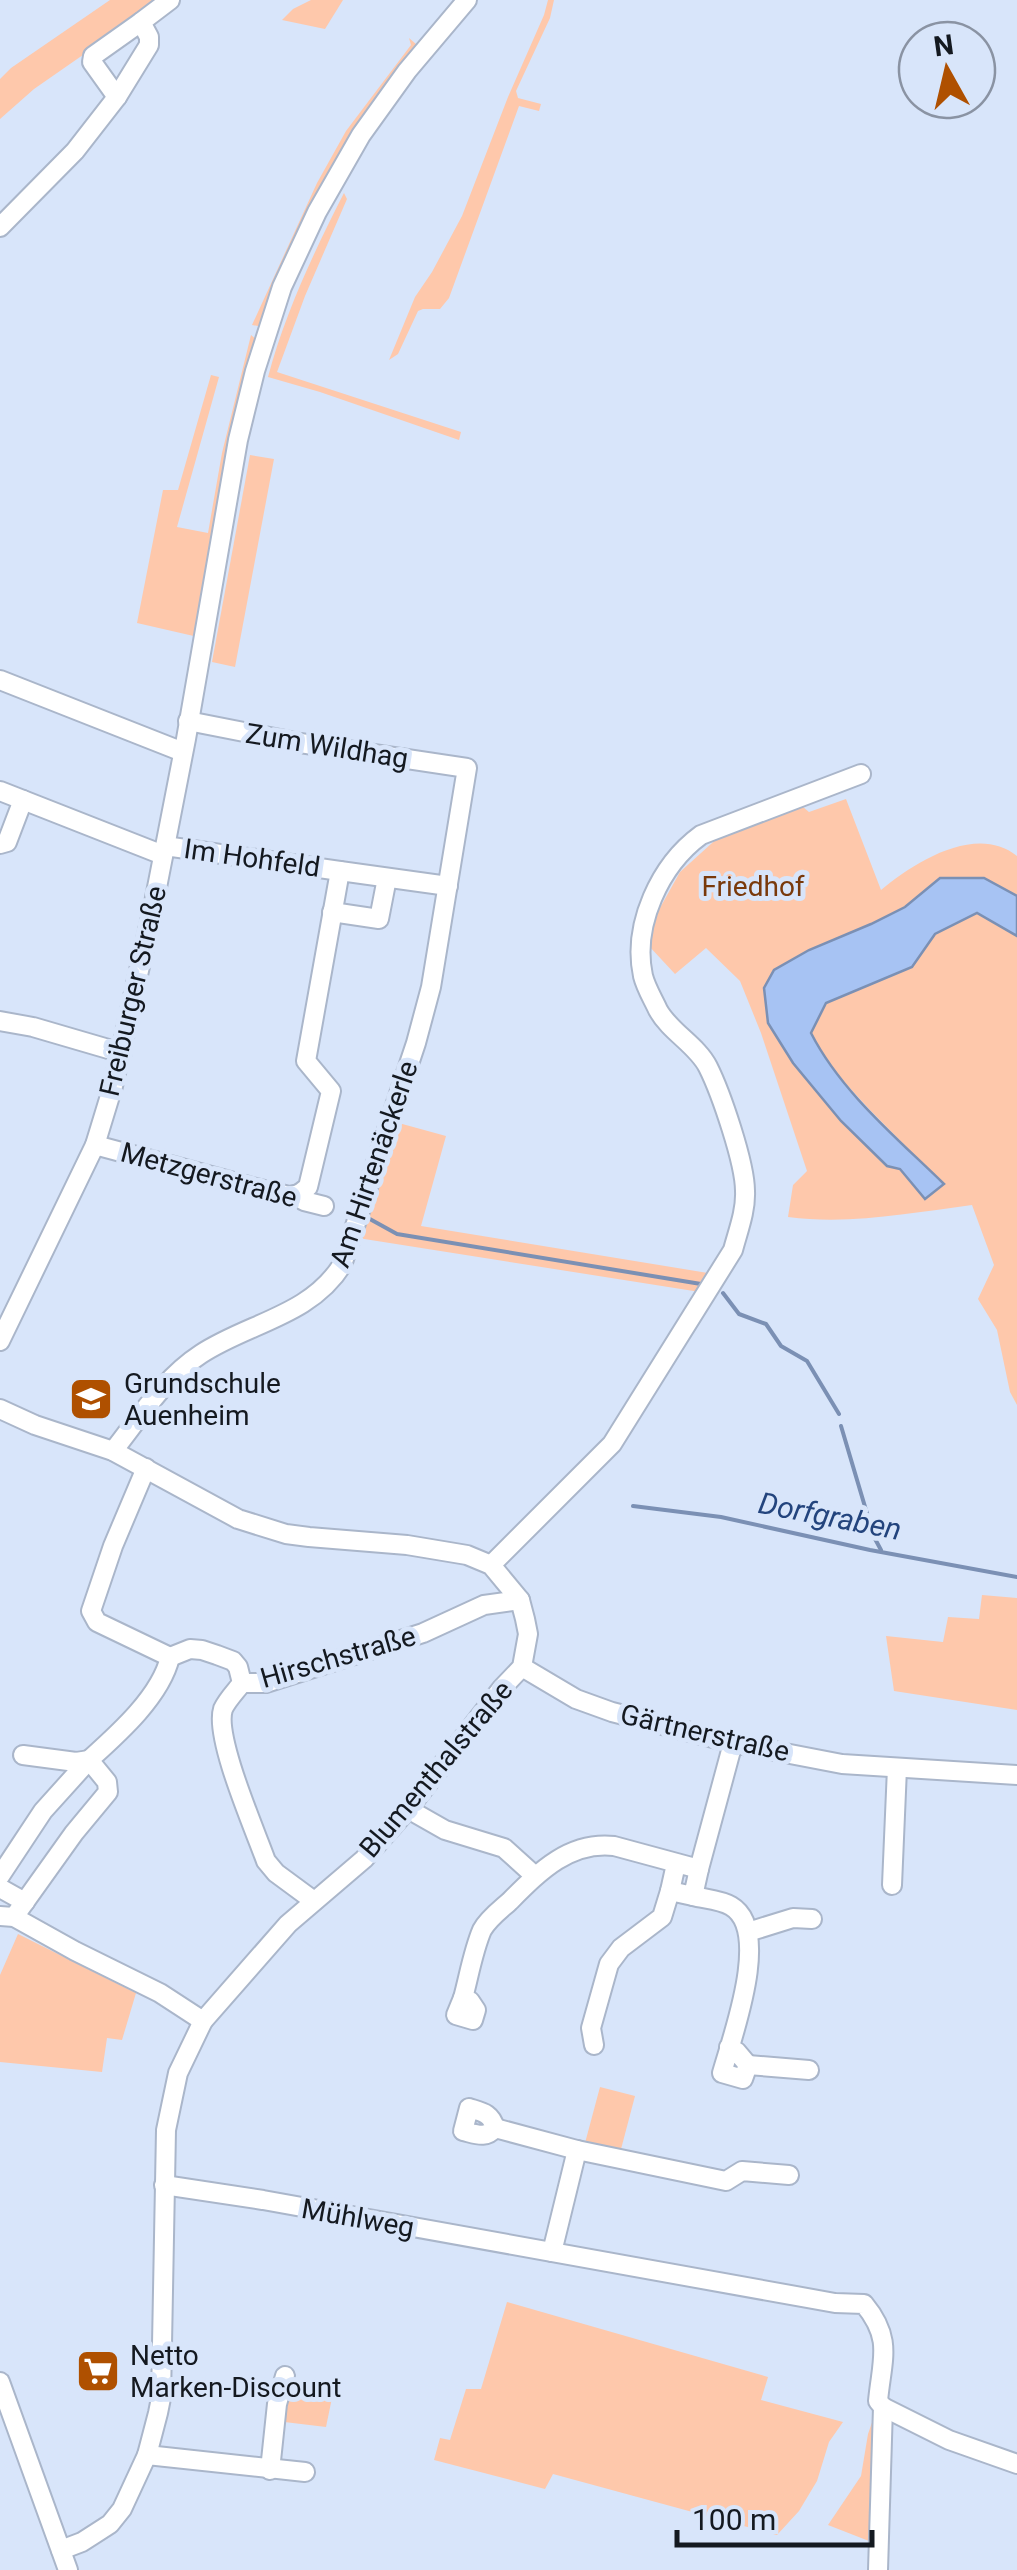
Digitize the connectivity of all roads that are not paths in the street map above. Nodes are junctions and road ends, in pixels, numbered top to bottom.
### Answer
1 (170, 0) edge
2 (467, 0) edge
3 (140, 22) junction
4 (116, 97) junction
5 (0, 227) edge
6 (0, 680) edge
7 (188, 721) junction
8 (183, 752) junction
9 (467, 768) joint
10 (860, 774) dead end
11 (0, 791) edge
12 (24, 800) junction
13 (0, 844) edge
14 (164, 850) junction
15 (340, 871) junction
16 (387, 878) junction
17 (448, 886) junction
18 (332, 912) junction
19 (0, 1022) edge
20 (122, 1053) junction
21 (95, 1144) junction
22 (299, 1194) junction
23 (324, 1206) dead end
24 (0, 1341) edge
25 (0, 1409) edge
26 (113, 1452) junction
27 (146, 1468) junction
28 (491, 1565) junction
29 (520, 1600) junction
30 (170, 1657) junction
31 (522, 1667) junction
32 (242, 1684) junction
33 (733, 1743) junction
34 (23, 1755) dead end
35 (89, 1760) junction
36 (897, 1768) junction
37 (1017, 1775) edge
38 (408, 1809) junction
39 (676, 1864) junction
40 (699, 1869) junction
41 (0, 1876) edge
42 (535, 1876) junction
43 (892, 1885) dead end
44 (0, 1888) edge
45 (670, 1890) junction
46 (693, 1896) junction
47 (314, 1901) junction
48 (13, 1911) edge
49 (812, 1919) dead end
50 (748, 1932) junction
51 (463, 1998) dead end
52 (203, 2021) junction
53 (594, 2045) dead end
54 (809, 2070) dead end
55 (495, 2128) dead end
56 (577, 2150) junction
57 (789, 2175) dead end
58 (164, 2185) junction
59 (552, 2252) junction
60 (285, 2376) dead end
61 (0, 2382) edge
62 (883, 2407) junction
63 (147, 2456) junction
64 (1017, 2464) edge
65 (270, 2470) junction
66 (305, 2472) dead end
67 (61, 2550) junction
68 (68, 2570) edge
69 (878, 2570) edge

1 - 3 street
2 - 7 street, Freiburger Straße
3 - 4 street
3 - 4 street
4 - 5 street
6 - 8 street
7 - 8 street, Freiburger Straße
7 - 9 street, Zum Wildhag
8 - 14 street, Freiburger Straße
9 - 17 street, Am Hirtenäckerle
10 - 28 street
11 - 12 street, Im Hohfeld
12 - 13 street
12 - 14 street, Im Hohfeld
14 - 15 street, Im Hohfeld
14 - 20 street, Freiburger Straße
15 - 16 street, Im Hohfeld
15 - 18 street, Im Hohfeld
16 - 17 street, Im Hohfeld
16 - 18 street, Im Hohfeld
17 - 26 street, Am Hirtenäckerle
18 - 22 street, Im Hohfeld
19 - 20 street
20 - 21 street, Freiburger Straße
21 - 22 street, Metzgerstraße
21 - 24 street, Freiburger Straße
22 - 23 street, Metzgerstraße
25 - 26 street
26 - 27 street
27 - 28 street
27 - 30 street
28 - 29 street
29 - 31 street, Blumenthalstraße
29 - 32 street, Hirschstraße
30 - 32 street, Hirschstraße
30 - 35 street
31 - 33 street, Gärtnerstraße
31 - 38 street, Blumenthalstraße
32 - 47 street
33 - 36 street, Gärtnerstraße
33 - 40 street
34 - 35 street
35 - 41 street
35 - 48 street
36 - 37 street, Gärtnerstraße
36 - 43 street
38 - 42 street
38 - 47 street, Blumenthalstraße
39 - 40 street
39 - 42 street
39 - 45 street
40 - 46 street
42 - 51 street
44 - 48 street
45 - 46 street
45 - 53 street
46 - 50 street
47 - 52 street, Blumenthalstraße
48 - 52 street
49 - 50 street
50 - 54 street
52 - 58 street, Blumenthalstraße
55 - 56 street
56 - 57 street
56 - 59 street
58 - 59 street, Mühlweg
58 - 63 street, Blumenthalstraße
59 - 62 street, Mühlweg
60 - 65 street
61 - 67 street
62 - 64 street
62 - 69 street
63 - 65 street
63 - 67 street, Blumenthalstraße
65 - 66 street
67 - 68 street

